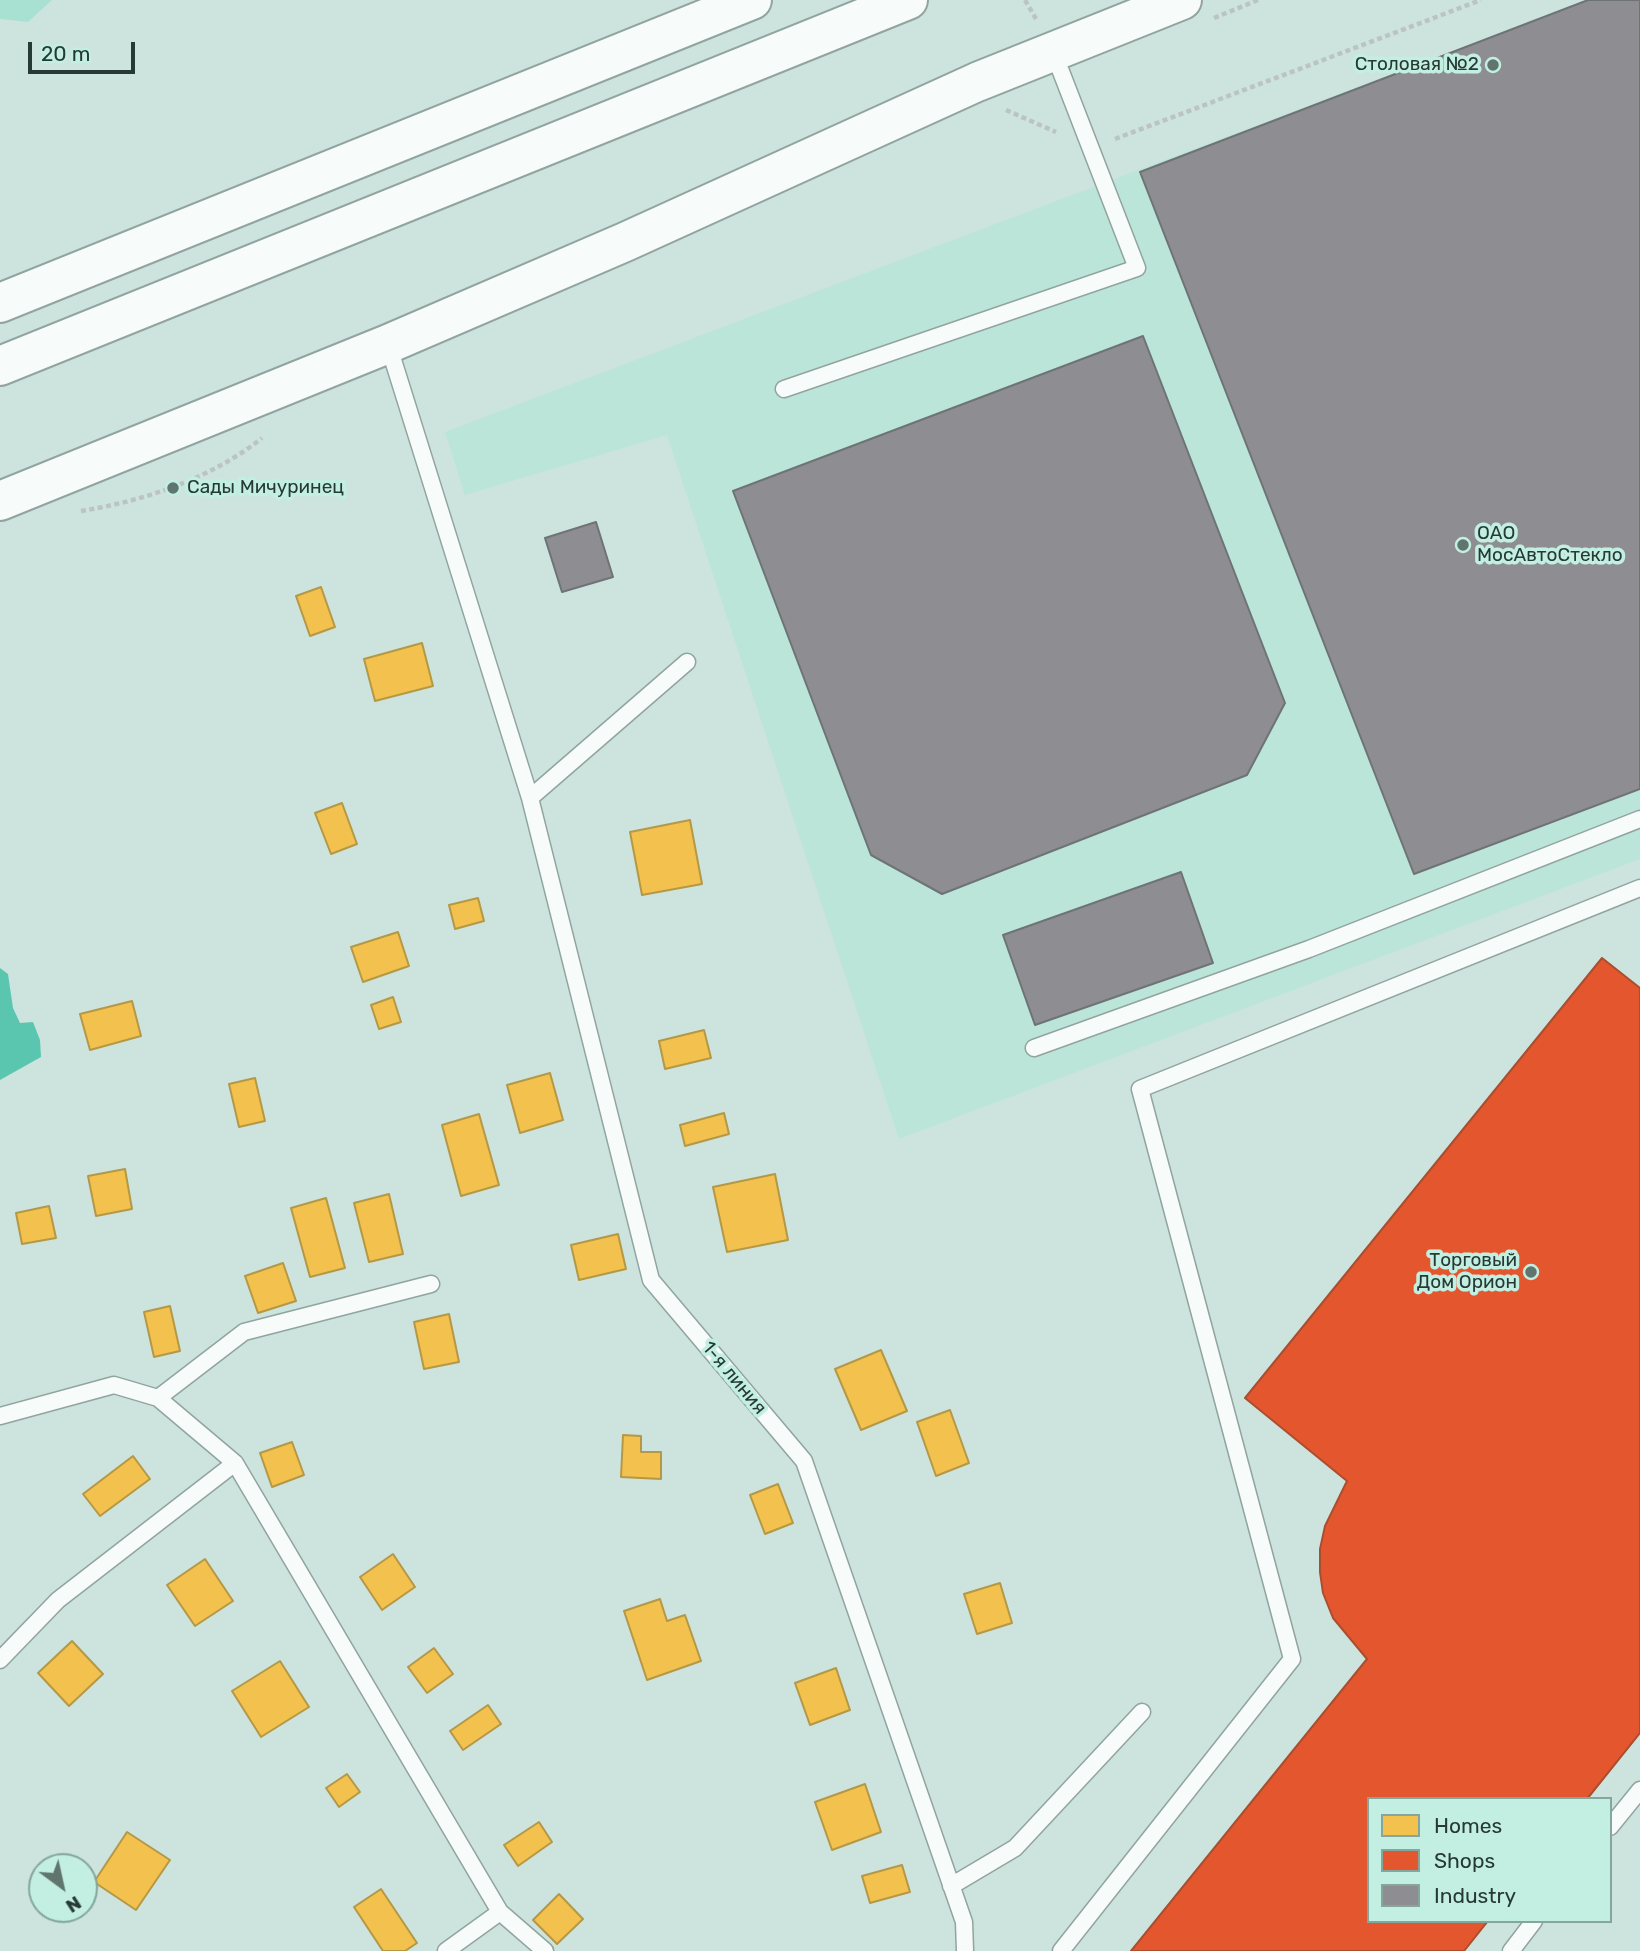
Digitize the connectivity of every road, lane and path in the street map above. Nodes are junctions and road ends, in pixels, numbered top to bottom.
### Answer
1 (752, 0) edge
2 (908, 0) edge
3 (1182, 0) edge
4 (1481, 0) edge
5 (1053, 51) junction
6 (1093, 148) junction
7 (0, 303) edge
8 (388, 344) junction
9 (0, 366) edge
10 (784, 388) dead end
11 (0, 500) edge
12 (687, 662) dead end
13 (530, 798) junction
14 (1640, 819) edge
15 (1640, 888) edge
16 (1034, 1048) dead end
17 (431, 1284) dead end
18 (158, 1398) junction
19 (0, 1416) edge
20 (235, 1464) junction
21 (0, 1660) edge
22 (1142, 1712) dead end
23 (1640, 1790) edge
24 (1612, 1825) edge
25 (951, 1885) junction
26 (500, 1912) junction
27 (1532, 1923) edge
28 (446, 1951) edge
29 (545, 1951) edge
30 (965, 1951) edge
31 (1061, 1951) edge
32 (1510, 1951) edge

1 - 7 main road
2 - 9 main road
3 - 5 main road
4 - 6 path
5 - 6 lane
5 - 8 main road
6 - 10 lane
8 - 11 main road
8 - 13 lane, 1-я линия
12 - 13 lane
13 - 25 lane, 1-я линия
14 - 16 lane
15 - 31 lane
17 - 18 lane
18 - 19 lane
18 - 20 lane
20 - 21 lane
20 - 26 lane
22 - 25 lane
23 - 24 lane
25 - 30 lane, 1-я линия
26 - 28 lane
26 - 29 lane
27 - 32 lane

